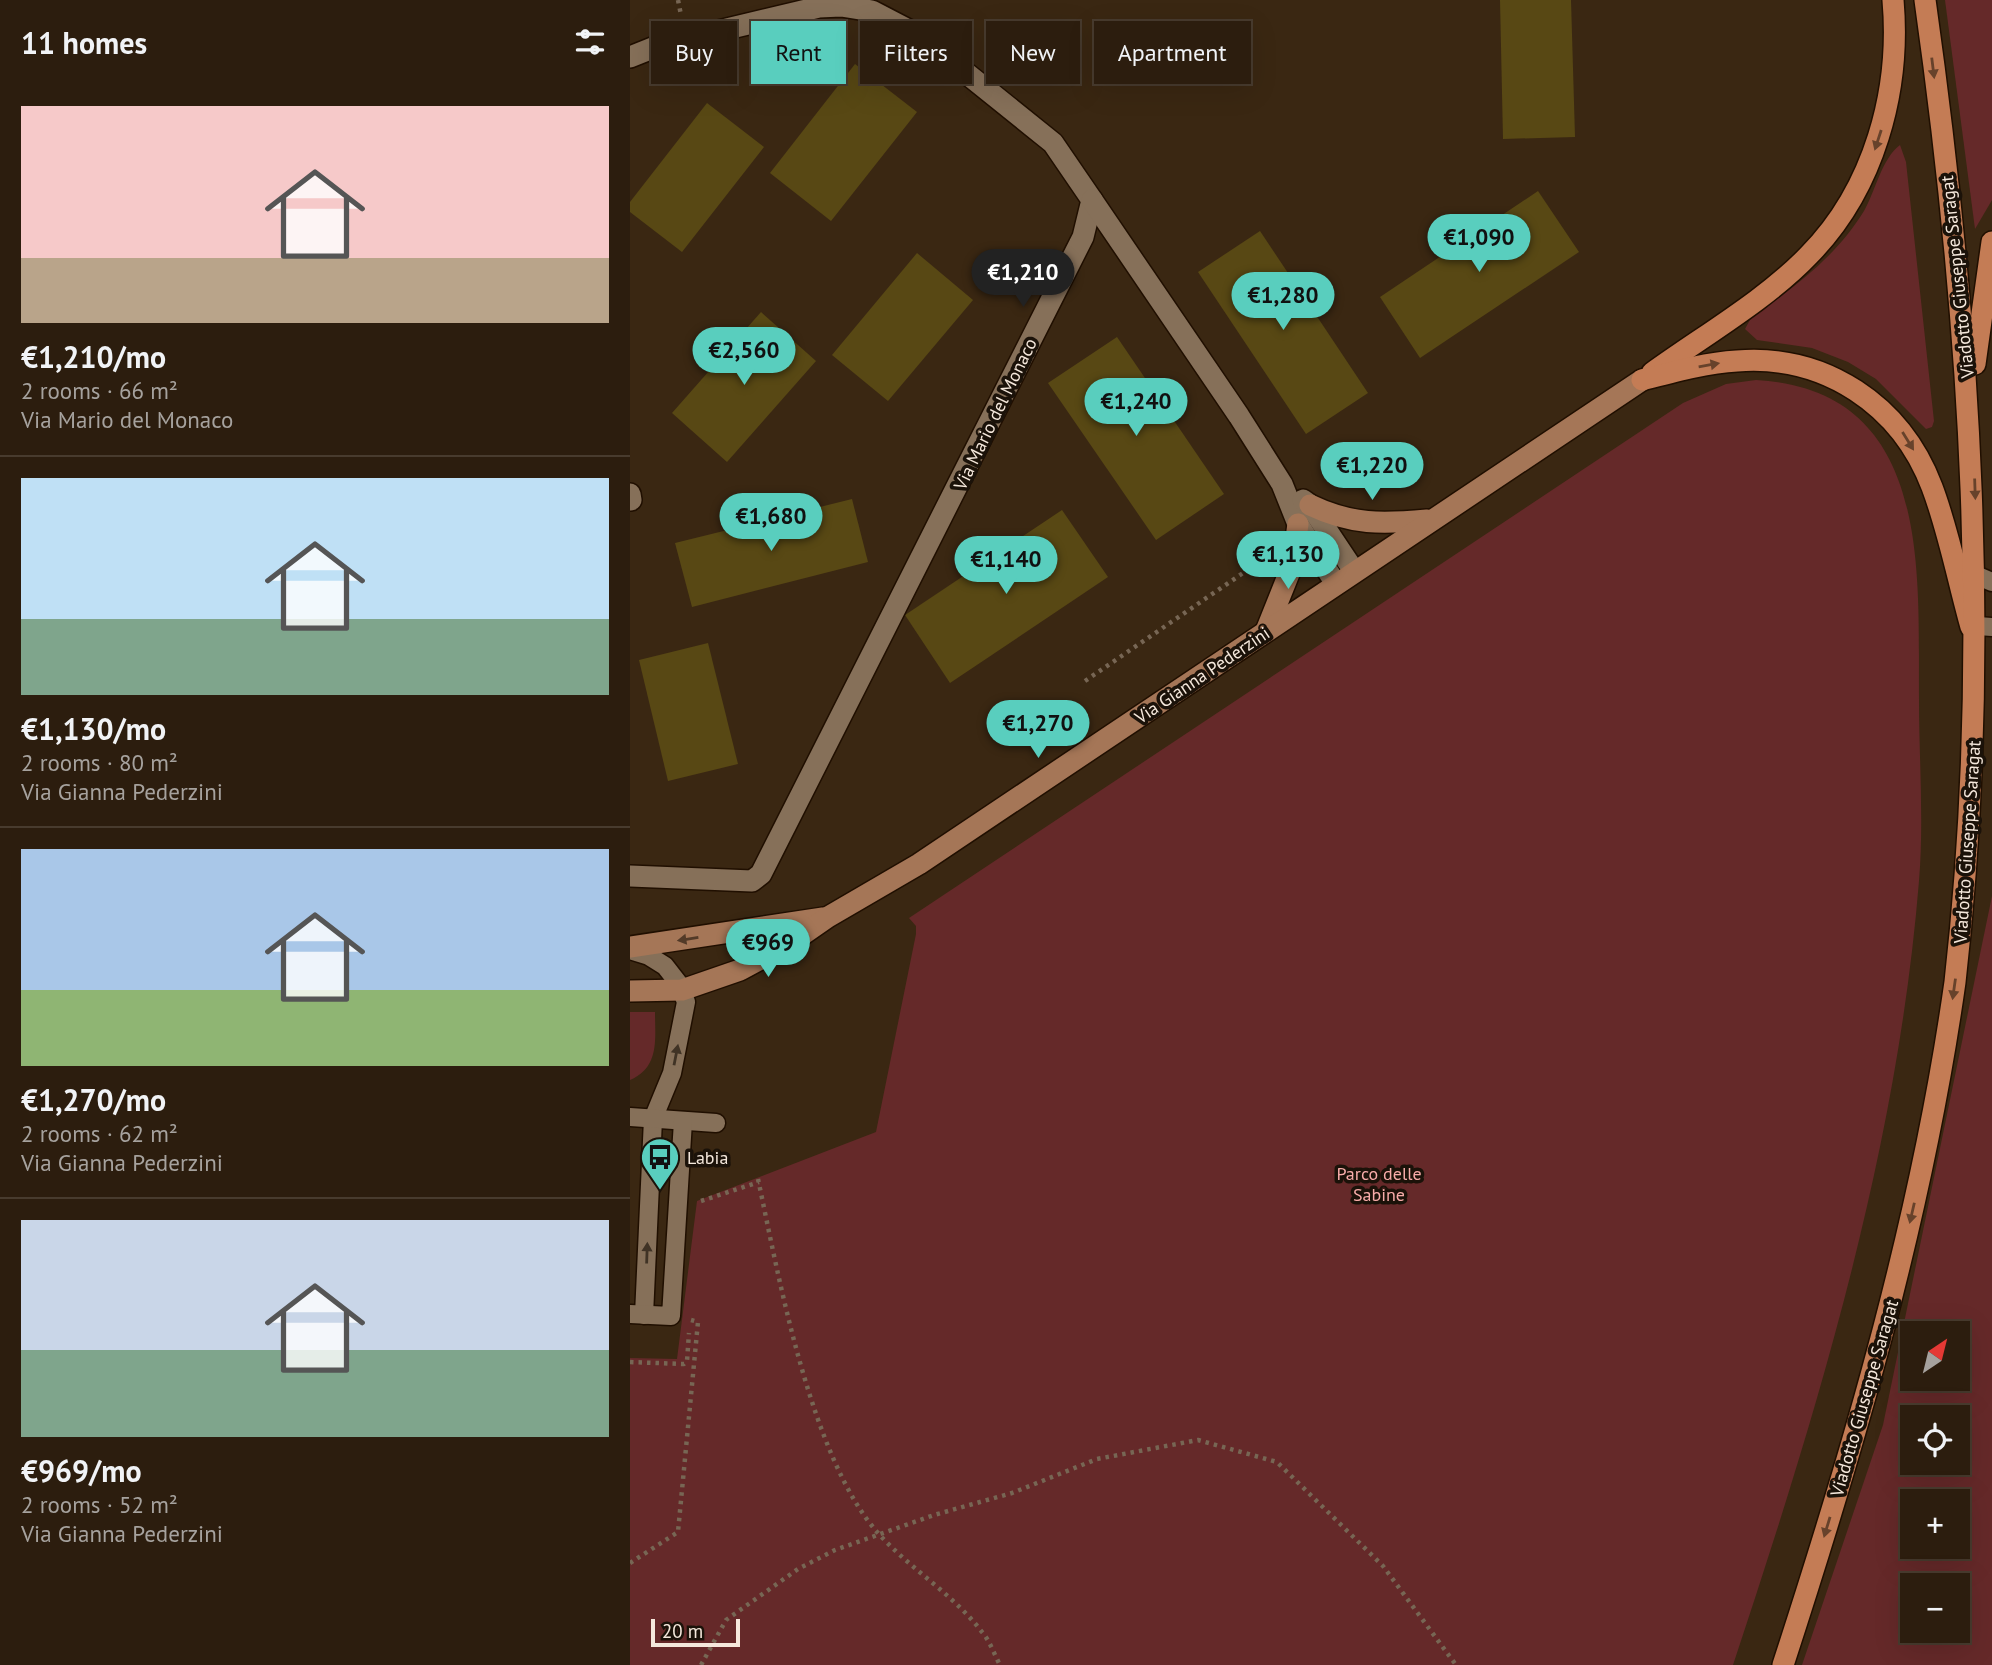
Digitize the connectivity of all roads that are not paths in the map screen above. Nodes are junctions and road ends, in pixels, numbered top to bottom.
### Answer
1 (1893, 0) edge
2 (1925, 0) edge
3 (630, 57) edge
4 (1092, 200) junction
5 (1992, 242) edge
6 (1642, 380) junction
7 (1969, 397) junction
8 (1282, 484) junction
9 (1310, 505) junction
10 (1430, 520) junction
11 (1298, 524) junction
12 (1354, 571) junction
13 (1985, 579) edge
14 (1336, 584) junction
15 (1985, 627) edge
16 (1265, 633) junction
17 (1978, 652) junction
18 (630, 876) edge
19 (828, 917) junction
20 (630, 949) edge
21 (682, 990) junction
22 (630, 991) edge
23 (630, 1116) edge
24 (653, 1119) junction
25 (683, 1121) junction
26 (716, 1123) dead end
27 (637, 1315) edge
28 (1783, 1665) edge

1 -> 6 main road
2 -> 7 main road, Viadotto Giuseppe Saragat
3 - 4 street
4 - 8 street
4 - 18 street, Via Mario del Monaco
5 - 7 main road
6 - 10 street, Via Gianna Pederzini
6 -> 17 main road
7 -> 13 main road, Viadotto Giuseppe Saragat
8 - 9 street
8 - 11 street
9 - 10 street
9 - 12 street
10 - 12 street, Via Gianna Pederzini
11 - 14 street
11 - 16 street
12 - 14 street, Via Gianna Pederzini
13 - 15 main road, Viadotto Giuseppe Saragat
14 - 16 street, Via Gianna Pederzini
15 - 17 main road, Viadotto Giuseppe Saragat
16 - 19 street, Via Gianna Pederzini
17 -> 28 main road, Viadotto Giuseppe Saragat
19 -> 20 street, Via Gianna Pederzini
19 - 21 street, Via Gianna Pederzini
20 - 21 lane
21 - 22 street, Via Gianna Pederzini
24 -> 21 lane
23 - 24 lane
24 - 25 lane
27 -> 24 lane
25 - 26 lane
25 - 27 lane

